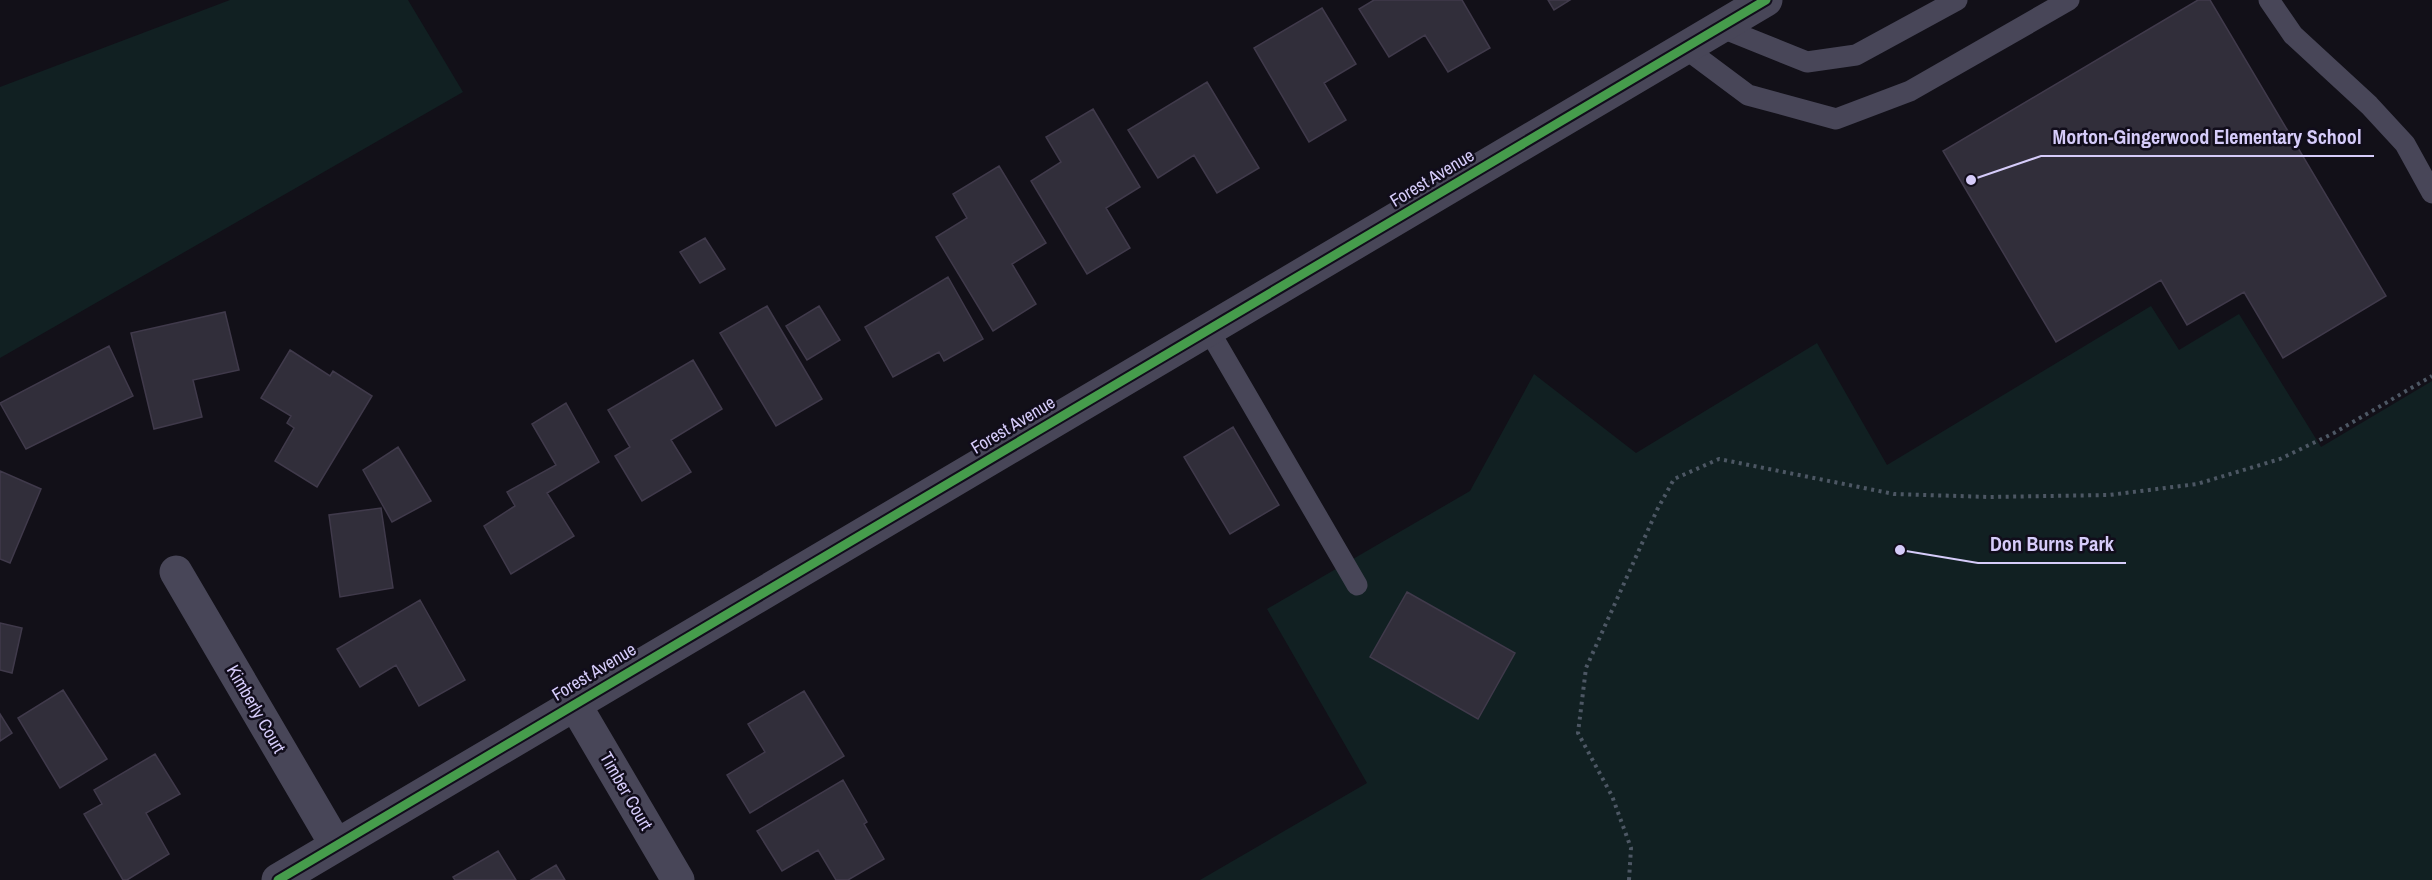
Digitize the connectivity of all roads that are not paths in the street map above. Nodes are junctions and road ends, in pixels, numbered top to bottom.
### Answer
1 (1766, 0) edge
2 (1957, 0) edge
3 (2069, 0) edge
4 (2269, 0) edge
5 (1720, 27) junction
6 (1685, 48) junction
7 (2432, 194) edge
8 (1208, 329) junction
9 (176, 572) dead end
10 (1356, 585) dead end
11 (574, 703) junction
12 (336, 845) junction
13 (278, 880) edge
14 (678, 880) edge

1 - 5 street, Forest Avenue
2 - 5 lane
3 - 6 lane
4 - 7 lane
5 - 6 street, Forest Avenue
6 - 8 street, Forest Avenue
8 - 10 lane
8 - 11 street, Forest Avenue
9 - 12 street, Kimberly Court
11 - 12 street, Forest Avenue
11 - 14 street, Timber Court
12 - 13 street, Forest Avenue

